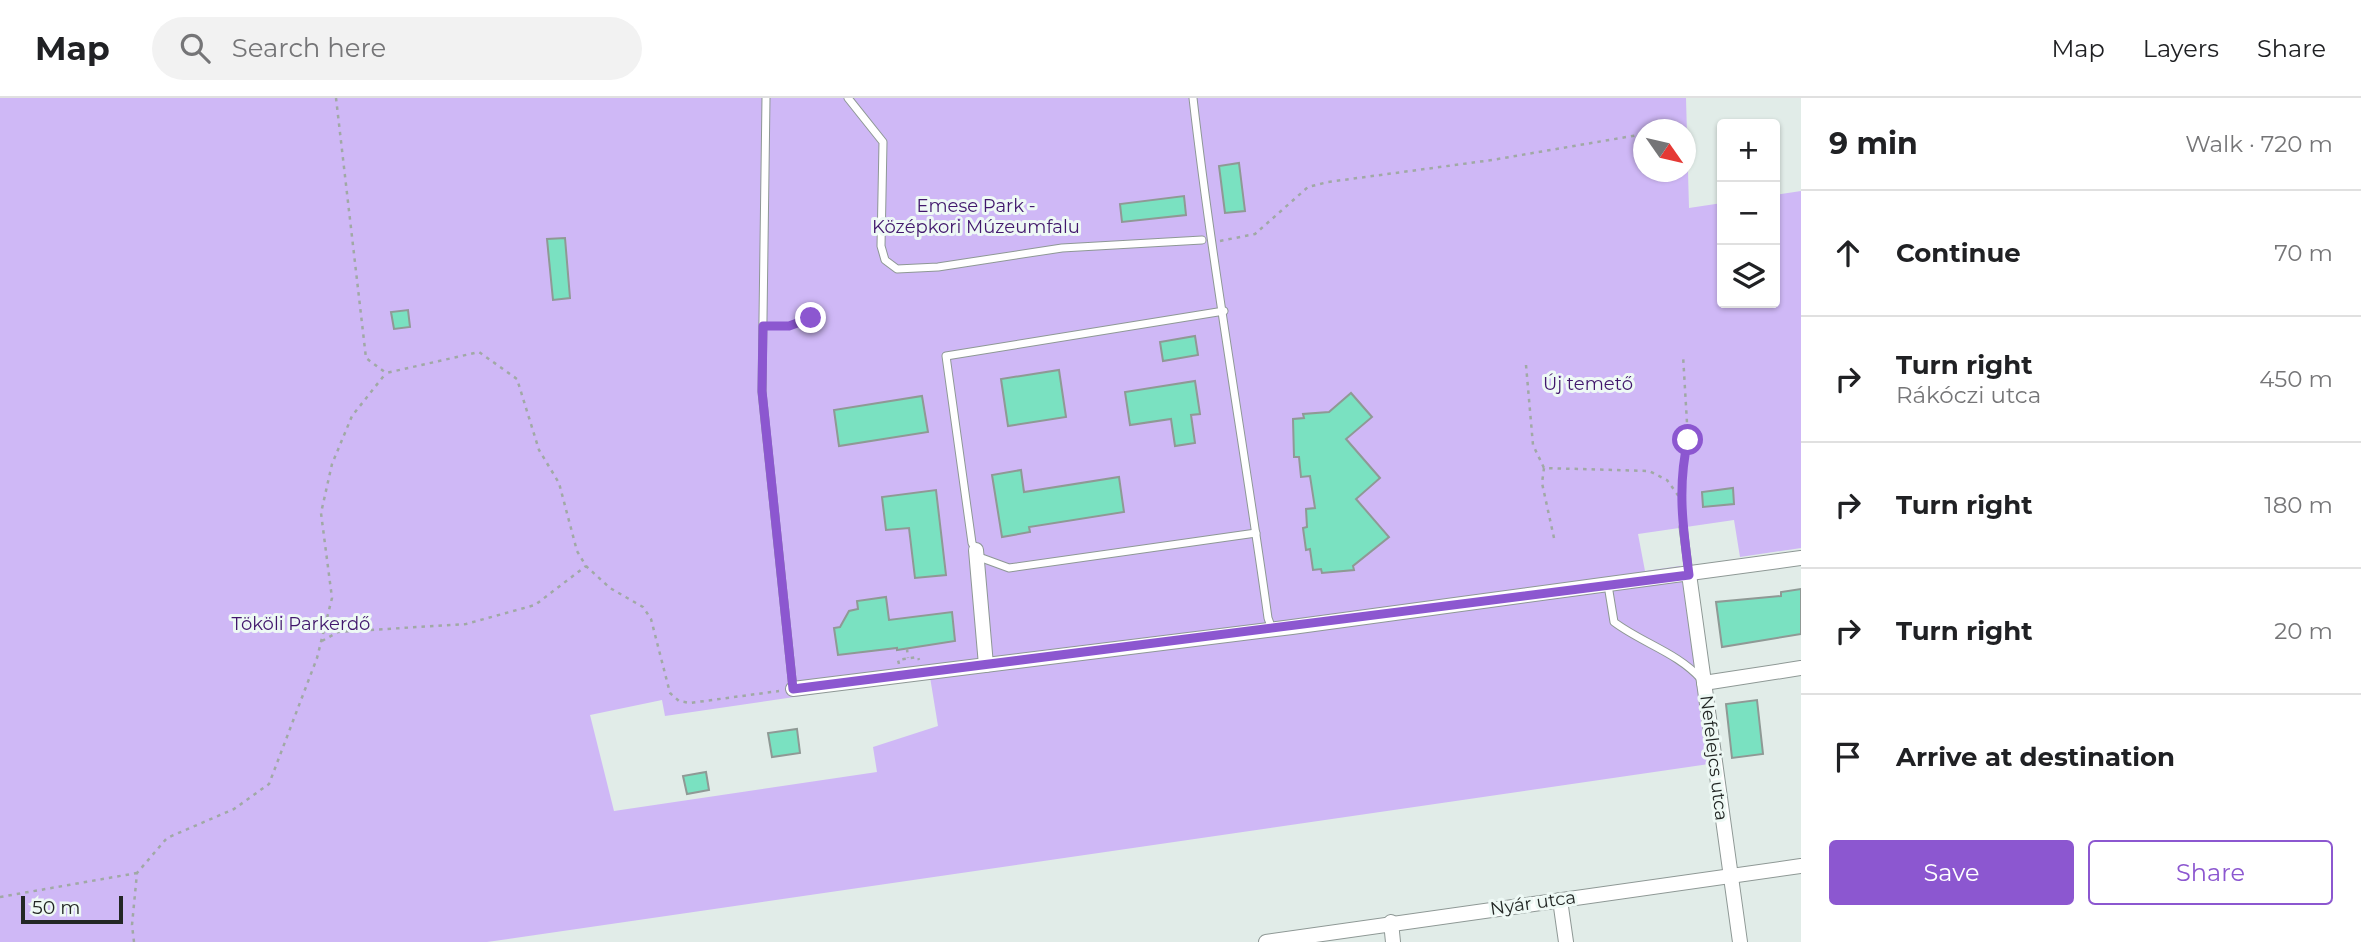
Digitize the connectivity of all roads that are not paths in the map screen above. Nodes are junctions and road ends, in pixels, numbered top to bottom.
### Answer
1 (766, 98) edge
2 (848, 98) edge
3 (1193, 98) edge
4 (1206, 241) junction
5 (1224, 311) junction
6 (1683, 527) road end
7 (1256, 533) junction
8 (976, 550) junction
9 (1801, 558) edge
10 (1689, 575) junction
11 (1608, 585) junction
12 (1272, 629) junction
13 (986, 665) junction
14 (1801, 668) edge
15 (1704, 683) junction
16 (793, 689) joint
17 (1801, 866) edge
18 (1729, 876) junction
19 (1560, 900) junction
20 (1391, 922) junction
21 (1266, 942) edge
22 (1393, 942) edge
23 (1566, 942) edge
24 (1740, 942) edge

1 - 16 lane
2 - 4 lane
3 - 4 lane
4 - 5 lane
5 - 7 lane
5 - 8 lane
6 - 10 lane
7 - 8 lane
7 - 12 lane
8 - 13 street
9 - 10 street
10 - 11 street
10 - 15 street, Nefelejcs utca
11 - 12 street
11 - 15 lane
12 - 13 street
13 - 16 street
14 - 15 street
15 - 18 street, Nefelejcs utca
17 - 18 street, Nyár utca
18 - 19 street, Nyár utca
18 - 24 street, Nefelejcs utca
19 - 20 street, Nyár utca
19 - 23 street
20 - 21 street, Nyár utca
20 - 22 street

